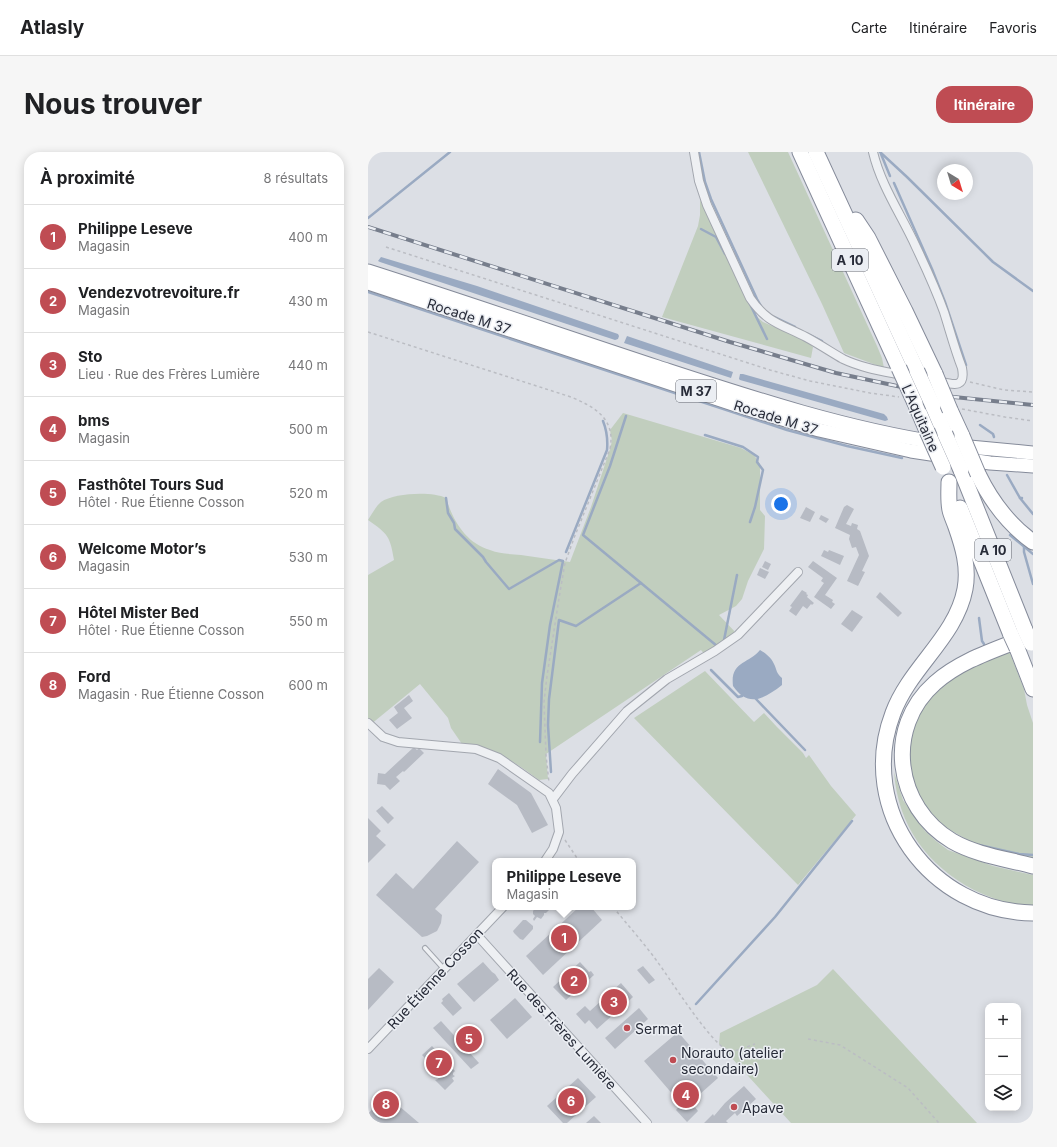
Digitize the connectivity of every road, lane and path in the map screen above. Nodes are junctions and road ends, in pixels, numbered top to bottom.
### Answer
1 (694, 152) edge
2 (800, 152) edge
3 (816, 152) edge
4 (873, 152) edge
5 (832, 186) junction
6 (386, 247) dead end
7 (368, 271) edge
8 (368, 283) edge
9 (368, 332) edge
10 (962, 379) junction
11 (1033, 392) edge
12 (908, 400) junction
13 (954, 409) junction
14 (1033, 421) edge
15 (1033, 453) edge
16 (1033, 466) edge
17 (949, 482) junction
18 (1033, 542) edge
19 (798, 572) dead end
20 (1030, 639) edge
21 (1033, 689) edge
22 (368, 723) edge
23 (551, 796) junction
24 (558, 836) junction
25 (547, 858) edge
26 (576, 858) edge
27 (1033, 866) edge
28 (500, 910) edge
29 (615, 910) edge
30 (1033, 913) edge
31 (477, 935) junction
32 (425, 948) dead end
33 (444, 969) junction
34 (808, 1039) dead end
35 (755, 1044) dead end
36 (368, 1050) edge
37 (647, 1123) edge
38 (939, 1123) edge

1 - 10 street
2 - 12 highway, L'Aquitaine / A 10, bridge
3 - 5 highway, L'Aquitaine / A 10
4 - 10 street
5 - 13 highway, bridge
5 - 20 highway, L'Aquitaine / A 10, bridge
6 - 12 path
7 - 15 highway, Rocade M 37 / M 37
8 - 16 highway, Rocade M 37 / M 37
9 - 23 path
10 - 11 path
12 - 17 highway, L'Aquitaine / A 10, bridge
13 - 14 path
13 - 18 highway, bridge
17 - 21 highway, L'Aquitaine / A 10
17 - 30 highway
19 - 23 street
20 - 27 highway
22 - 23 street
23 - 24 street
24 - 25 street
24 - 26 path
28 - 31 street, Rue Étienne Cosson
29 - 35 path
31 - 33 street, Rue Étienne Cosson
31 - 37 street, Rue des Frères Lumière
32 - 33 lane
33 - 36 street, Rue Étienne Cosson
34 - 38 path

